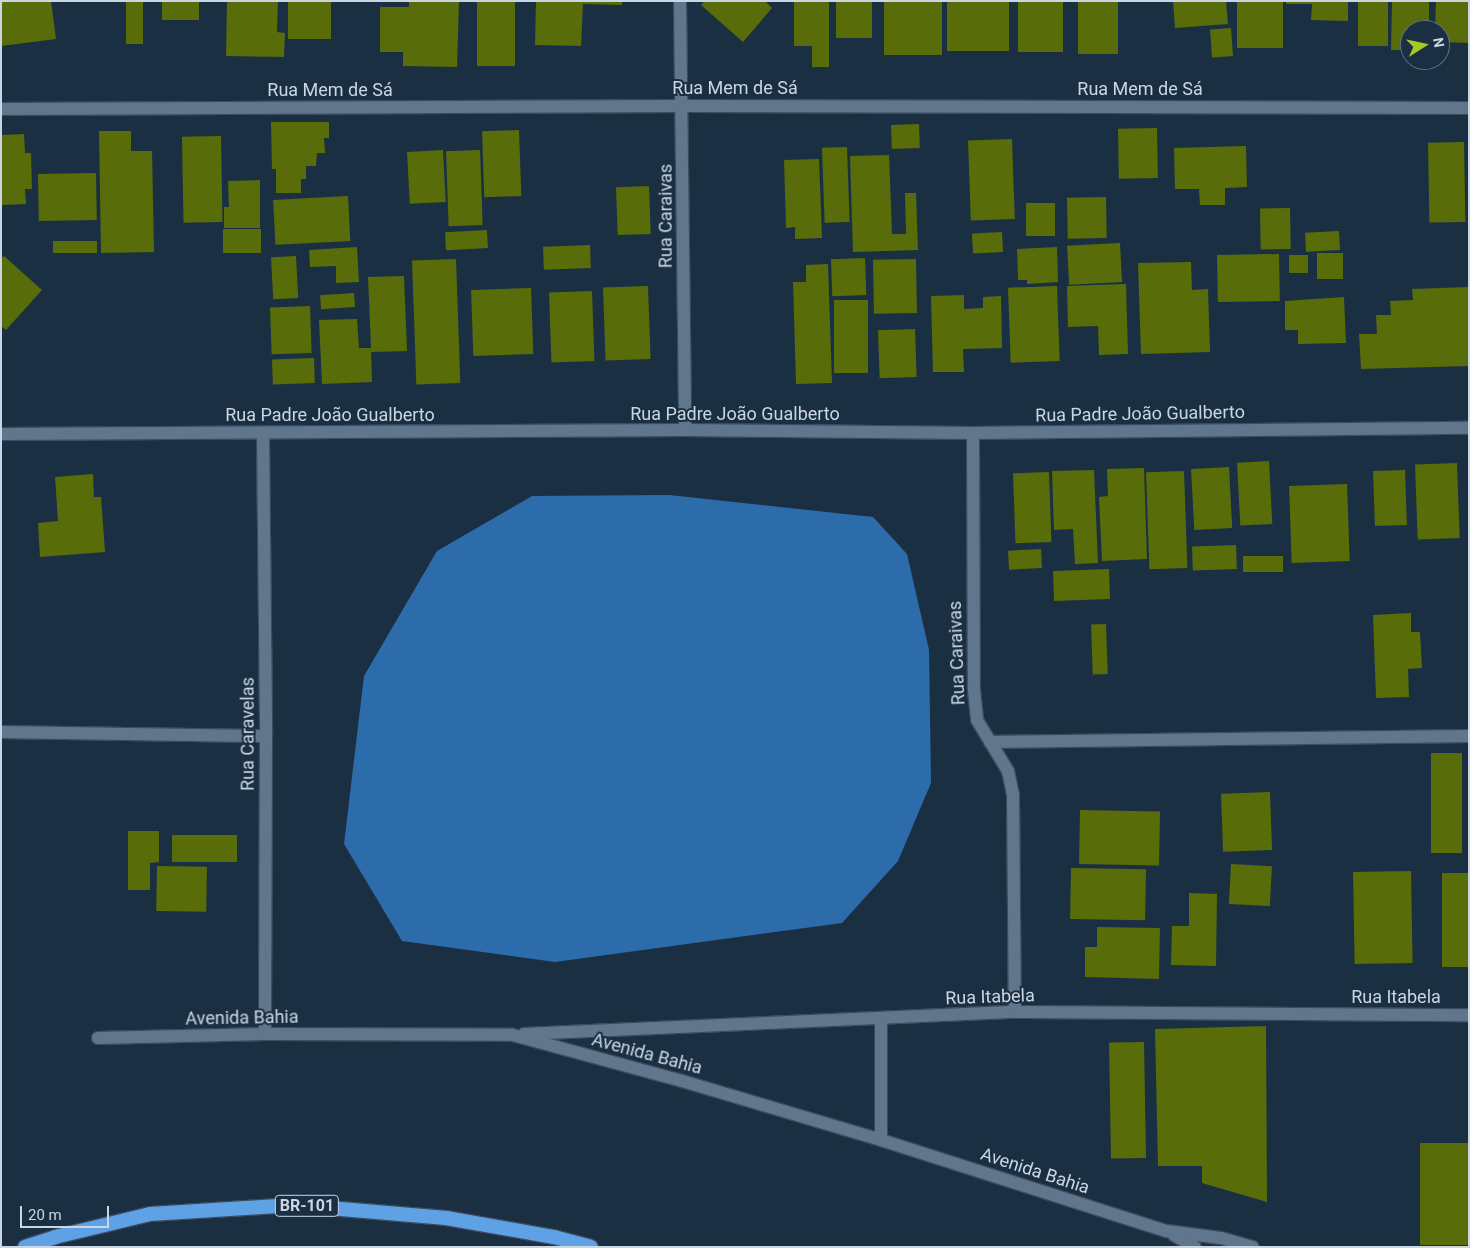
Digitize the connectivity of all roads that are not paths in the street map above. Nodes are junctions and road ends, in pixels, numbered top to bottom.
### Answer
1 (680, 1) edge
2 (682, 106) junction
3 (1469, 108) edge
4 (1, 109) edge
5 (1469, 428) edge
6 (684, 430) junction
7 (973, 433) junction
8 (1, 434) edge
9 (263, 434) junction
10 (1, 732) edge
11 (266, 736) junction
12 (1469, 736) edge
13 (990, 742) junction
14 (1015, 1012) junction
15 (1469, 1015) edge
16 (881, 1019) junction
17 (264, 1034) junction
18 (513, 1035) junction
19 (98, 1038) dead end
20 (881, 1140) junction
21 (1167, 1231) junction
22 (1219, 1242) edge
23 (25, 1247) edge
24 (591, 1247) edge
25 (1195, 1247) edge
26 (1253, 1247) edge

1 - 2 street, Rua Caraivas
2 - 3 street, Rua Mem de Sá
2 - 4 street, Rua Mem de Sá
2 - 6 street, Rua Caraivas
5 - 7 street, Rua Padre João Gualberto
6 - 7 street, Rua Padre João Gualberto
6 - 9 street, Rua Padre João Gualberto
7 - 13 street, Rua Caraivas
8 - 9 street, Rua Padre João Gualberto
9 - 11 street, Rua Caravelas
10 - 11 street
11 - 17 street, Rua Caravelas
12 - 13 street
13 - 14 street, Rua Caraivas
14 - 15 street, Rua Itabela
14 - 16 street, Rua Itabela
16 - 18 street, Rua Itabela
16 - 20 street
17 - 18 street, Avenida Bahia
17 - 19 street, Avenida Bahia
18 - 20 street, Avenida Bahia
20 - 21 street, Avenida Bahia
21 - 22 street, Avenida Bahia
21 - 25 street, Avenida Bahia
22 - 26 street, Avenida Bahia
23 - 24 highway, BR-101

